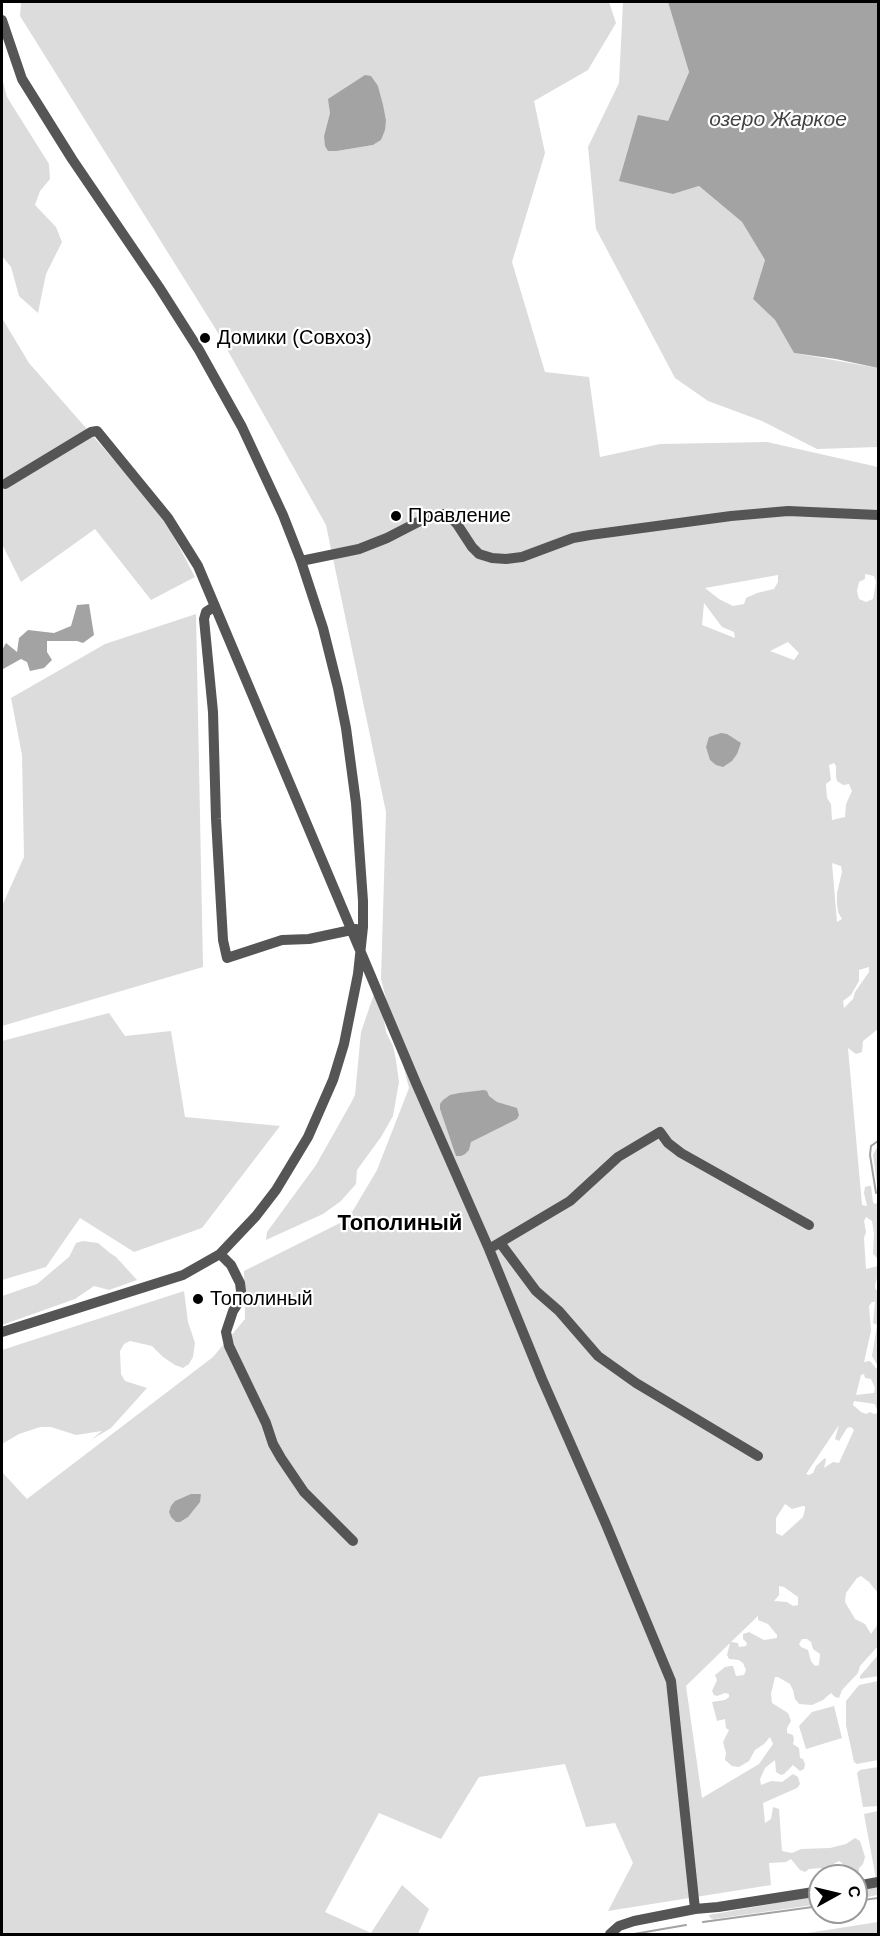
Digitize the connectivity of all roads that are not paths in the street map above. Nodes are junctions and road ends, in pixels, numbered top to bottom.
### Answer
1 (2, 20) edge
2 (5, 484) dead end
3 (879, 515) edge
4 (301, 561) junction
5 (215, 606) junction
6 (357, 928) junction
7 (361, 951) junction
8 (809, 1225) dead end
9 (501, 1244) junction
10 (489, 1250) junction
11 (220, 1254) junction
12 (2, 1332) edge
13 (758, 1456) dead end
14 (353, 1540) dead end
15 (808, 1893) edge
16 (694, 1909) junction
17 (610, 1935) edge

1 - 4 street
2 - 5 street
3 - 4 street
4 - 6 street
5 - 6 street
5 - 6 street
6 - 7 street
7 - 10 street
7 - 11 street
8 - 9 street
9 - 10 street
9 - 13 street
10 - 16 street
11 - 12 street
11 - 14 street
15 - 16 street
16 - 17 street

